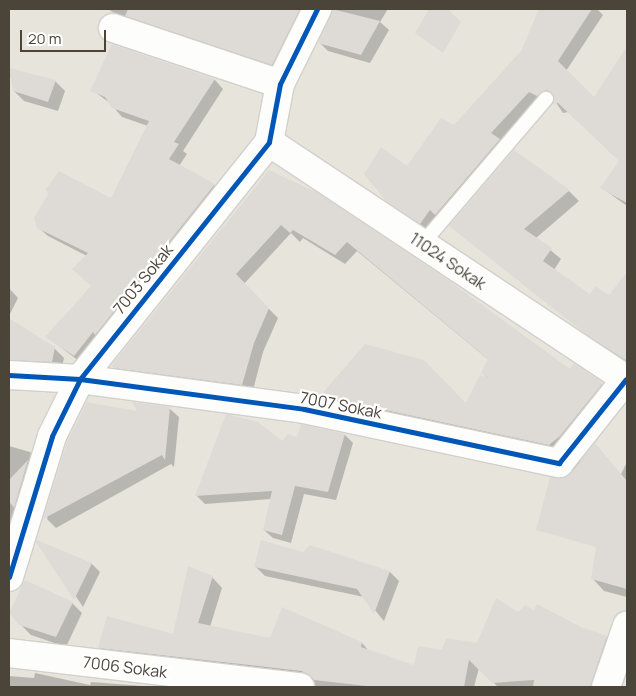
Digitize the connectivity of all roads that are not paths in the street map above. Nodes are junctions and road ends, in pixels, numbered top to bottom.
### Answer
1 (317, 9) edge
2 (113, 28) dead end
3 (280, 84) junction
4 (546, 99) dead end
5 (269, 142) junction
6 (422, 244) junction
7 (9, 375) edge
8 (80, 379) junction
9 (627, 379) edge
10 (9, 578) edge
11 (627, 626) edge
12 (9, 653) edge
13 (300, 687) edge
14 (606, 687) edge

1 - 3 street, 7003 Sokak
2 - 3 street
3 - 5 street, 7003 Sokak
4 - 6 lane
5 - 6 street, 11024 Sokak
5 - 8 street, 7003 Sokak
6 - 9 street, 11024 Sokak
7 - 8 street, 7007 Sokak
8 - 9 street, 7007 Sokak
8 - 10 street, 7003 Sokak
11 - 14 street
12 - 13 street, 7006 Sokak

